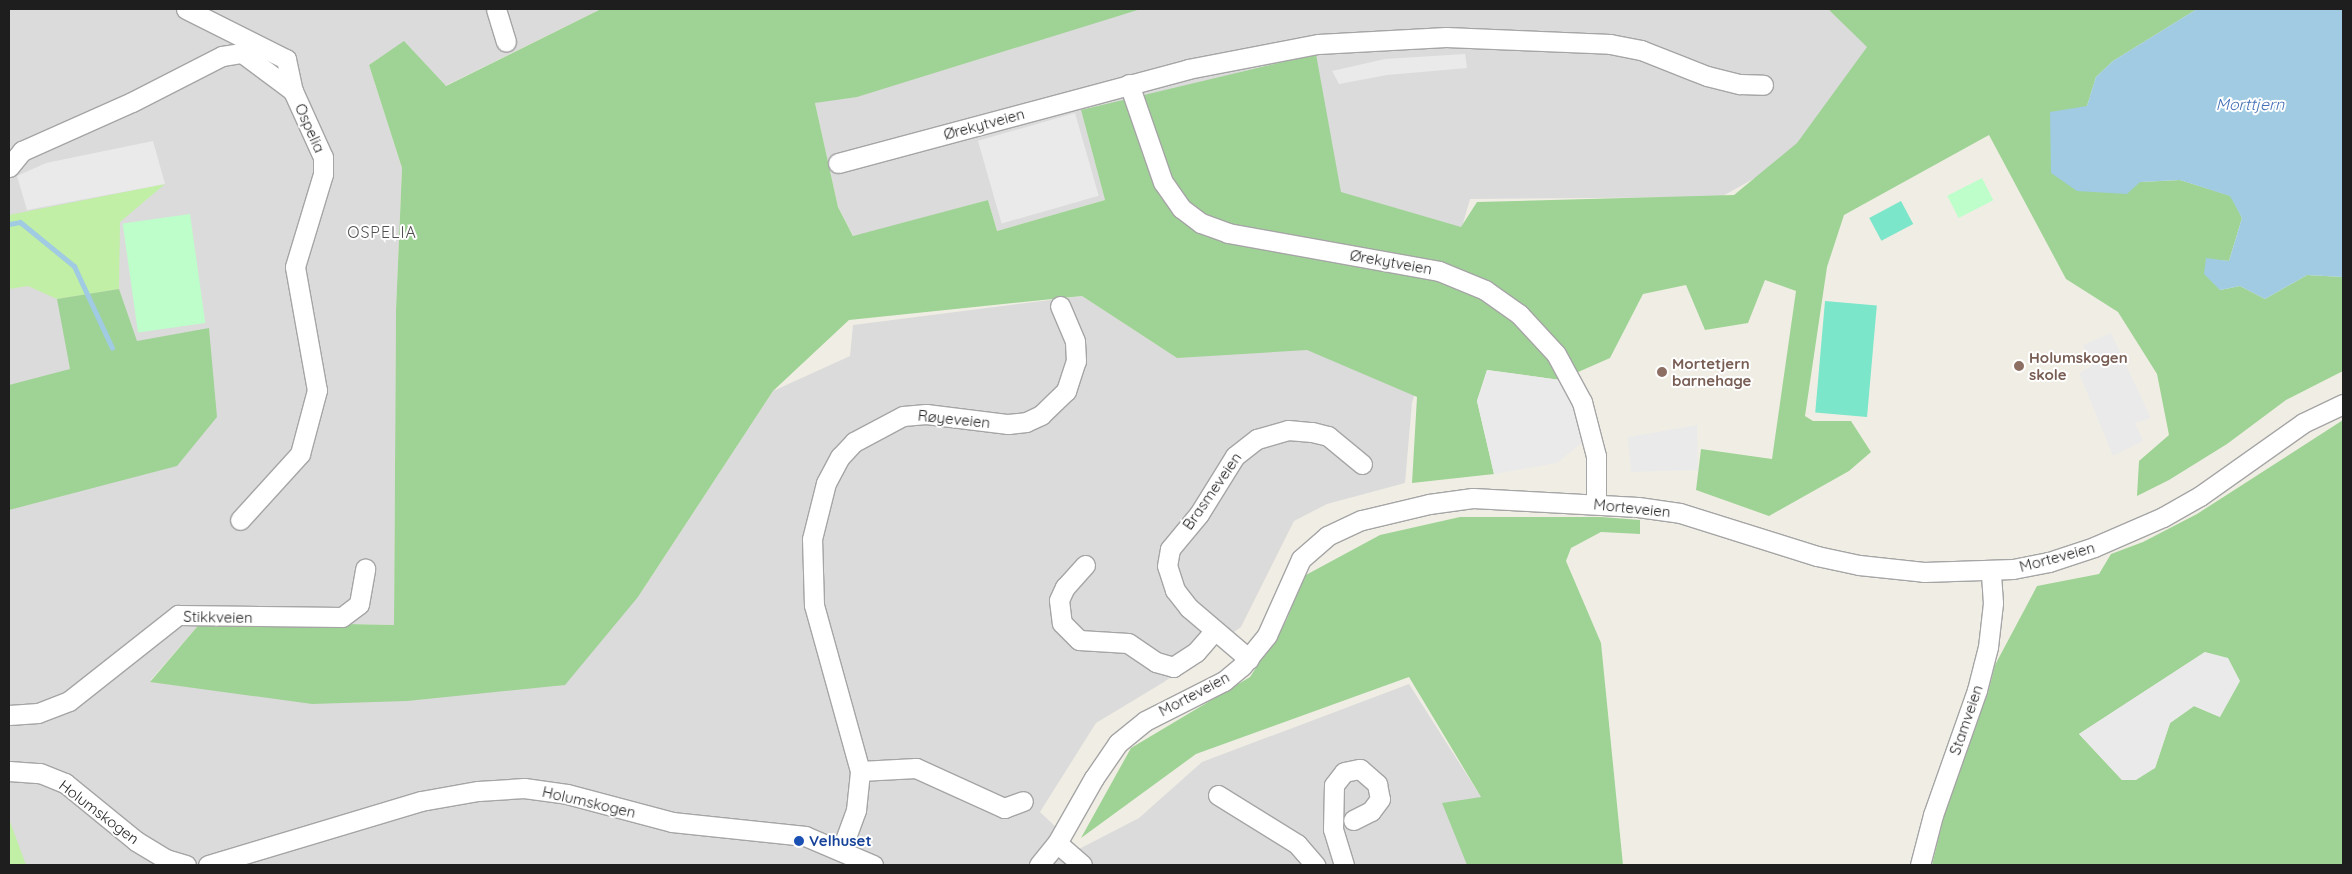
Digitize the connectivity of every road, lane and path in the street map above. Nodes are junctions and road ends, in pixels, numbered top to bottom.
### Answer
1 (186, 9) edge
2 (496, 9) edge
3 (506, 42) dead end
4 (1129, 84) junction
5 (1763, 85) dead end
6 (293, 92) junction
7 (838, 163) dead end
8 (9, 167) edge
9 (1060, 306) dead end
10 (2343, 404) edge
11 (1362, 464) dead end
12 (1596, 504) junction
13 (240, 520) dead end
14 (1085, 565) dead end
15 (365, 569) dead end
16 (1991, 571) junction
17 (1214, 631) junction
18 (1249, 659) junction
19 (9, 715) edge
20 (9, 771) edge
21 (860, 771) junction
22 (1218, 795) dead end
23 (1023, 801) dead end
24 (1353, 820) dead end
25 (1057, 844) junction
26 (848, 854) junction
27 (186, 865) edge
28 (208, 865) edge
29 (873, 865) edge
30 (1039, 865) edge
31 (1082, 865) edge
32 (1315, 865) edge
33 (1344, 865) edge
34 (1920, 865) edge

1 - 6 street
2 - 3 street
4 - 5 street, Ørekytveien
4 - 7 street, Ørekytveien
4 - 12 street, Ørekytveien
6 - 8 street, Ospelia
6 - 13 street, Ospelia
9 - 21 street, Røyeveien
10 - 16 street, Morteveien
11 - 17 street, Brasmeveien
12 - 16 street, Morteveien
12 - 18 street, Morteveien
14 - 17 street
15 - 19 street, Stikkveien
16 - 34 street, Stamveien
17 - 18 street, Brasmeveien
18 - 25 street, Morteveien
20 - 27 street, Holumskogen
21 - 23 street
21 - 26 street, Røyeveien
22 - 32 street
24 - 33 street
25 - 30 street, Morteveien
25 - 31 street
26 - 28 street, Holumskogen
26 - 29 street

